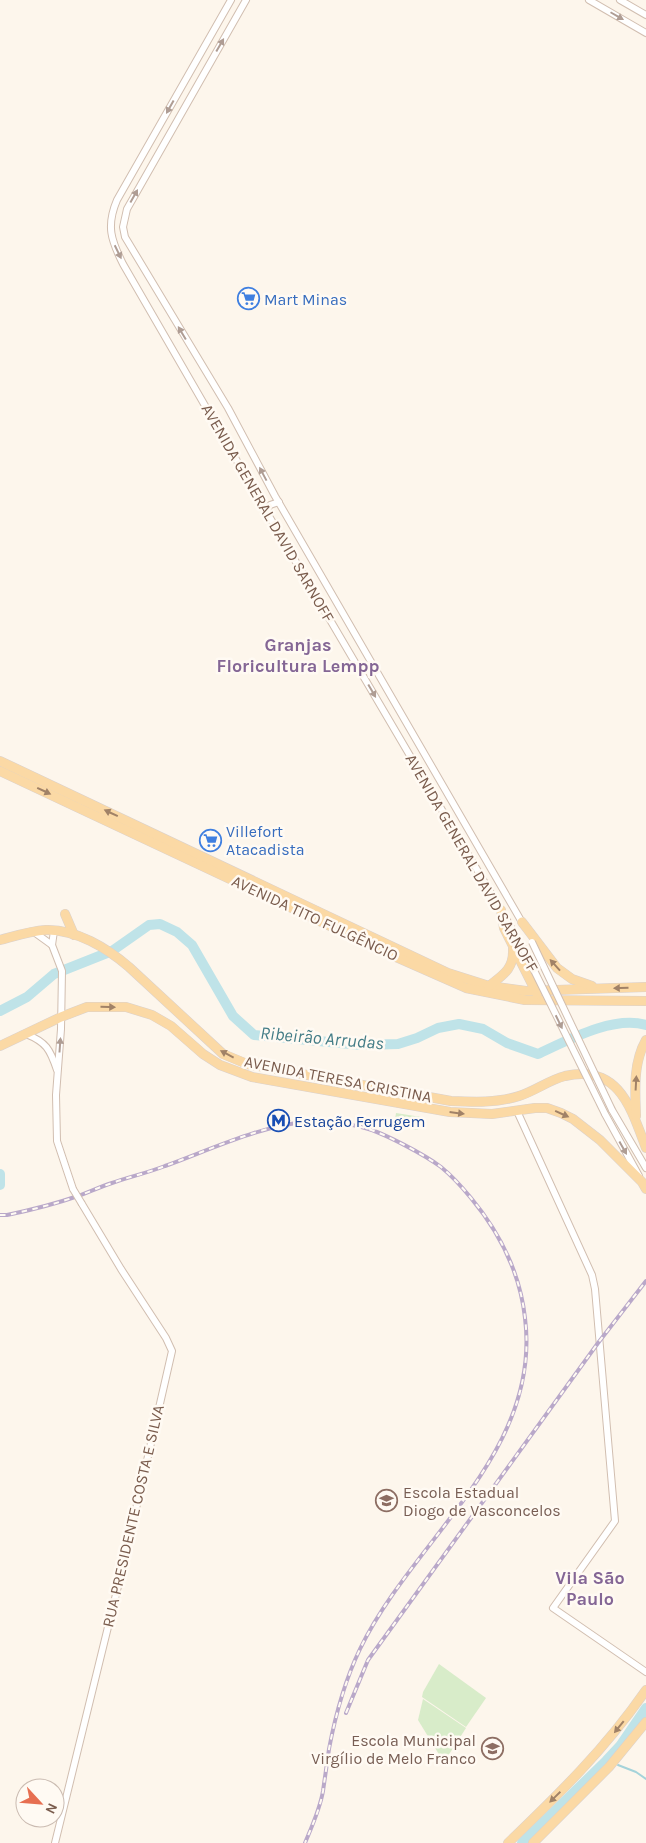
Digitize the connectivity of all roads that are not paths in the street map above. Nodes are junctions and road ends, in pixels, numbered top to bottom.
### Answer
1 (231, 0) edge
2 (246, 0) edge
3 (589, 0) edge
4 (620, 0) edge
5 (646, 15) edge
6 (646, 33) edge
7 (111, 215) junction
8 (124, 216) junction
9 (125, 266) junction
10 (141, 266) junction
11 (277, 499) junction
12 (261, 503) junction
13 (266, 511) junction
14 (0, 762) edge
15 (0, 771) edge
16 (501, 910) joint
17 (65, 914) dead end
18 (522, 922) junction
19 (54, 931) junction
20 (34, 932) junction
21 (79, 937) junction
22 (0, 940) edge
23 (53, 947) junction
24 (518, 947) junction
25 (489, 986) junction
26 (646, 987) edge
27 (597, 988) junction
28 (536, 991) junction
29 (540, 1001) junction
30 (646, 1001) edge
31 (61, 1017) junction
32 (26, 1034) junction
33 (644, 1043) edge
34 (0, 1046) edge
35 (58, 1073) junction
36 (518, 1111) junction
37 (636, 1121) junction
38 (646, 1148) edge
39 (646, 1168) edge
40 (644, 1185) edge
41 (646, 1672) edge
42 (646, 1690) edge
43 (646, 1722) edge
44 (55, 1843) edge
45 (508, 1843) edge
46 (533, 1843) edge

1 -> 7 street, AVENIDA GENERAL DAVID SARNOFF
8 -> 2 street
3 -> 6 street
4 - 5 street
7 - 8 street
7 -> 9 street, AVENIDA GENERAL DAVID SARNOFF
8 - 10 street, AVENIDA GENERAL DAVID SARNOFF
9 - 10 street
9 - 12 street, AVENIDA GENERAL DAVID SARNOFF
11 -> 10 street, AVENIDA GENERAL DAVID SARNOFF
11 - 12 street
11 - 13 street
11 - 18 street, AVENIDA GENERAL DAVID SARNOFF
12 - 13 street, AVENIDA GENERAL DAVID SARNOFF
13 -> 16 street, AVENIDA GENERAL DAVID SARNOFF
25 -> 14 main road, AVENIDA TITO FULGÊNCIO
15 -> 29 main road, AVENIDA TITO FULGÊNCIO
16 - 24 main road
17 - 21 main road
27 -> 18 main road
18 - 39 street, AVENIDA GENERAL DAVID SARNOFF, bridge
19 - 20 main road, AVENIDA TERESA CRISTINA
19 - 21 main road, AVENIDA TERESA CRISTINA
19 - 23 street
20 - 22 main road, AVENIDA TERESA CRISTINA
20 - 23 street
37 -> 21 main road, AVENIDA TERESA CRISTINA
23 - 31 street, RUA PRESIDENTE COSTA E SILVA
24 - 25 main road
24 - 28 main road
24 -> 40 street, AVENIDA GENERAL DAVID SARNOFF, bridge
25 - 28 main road, AVENIDA TITO FULGÊNCIO
26 -> 27 main road
27 - 28 main road, AVENIDA TITO FULGÊNCIO
28 - 29 main road
29 - 30 main road, AVENIDA TITO FULGÊNCIO
31 - 32 main road, AVENIDA TERESA CRISTINA
35 -> 31 street, RUA PRESIDENTE COSTA E SILVA
31 -> 36 main road, AVENIDA TERESA CRISTINA
32 - 34 main road, AVENIDA TERESA CRISTINA
32 - 35 street
37 -> 33 main road
35 - 44 street, RUA PRESIDENTE COSTA E SILVA, bridge
36 -> 40 main road, AVENIDA TERESA CRISTINA
36 - 41 street
37 - 38 main road, AVENIDA TERESA CRISTINA
42 -> 45 main road
43 - 46 main road

